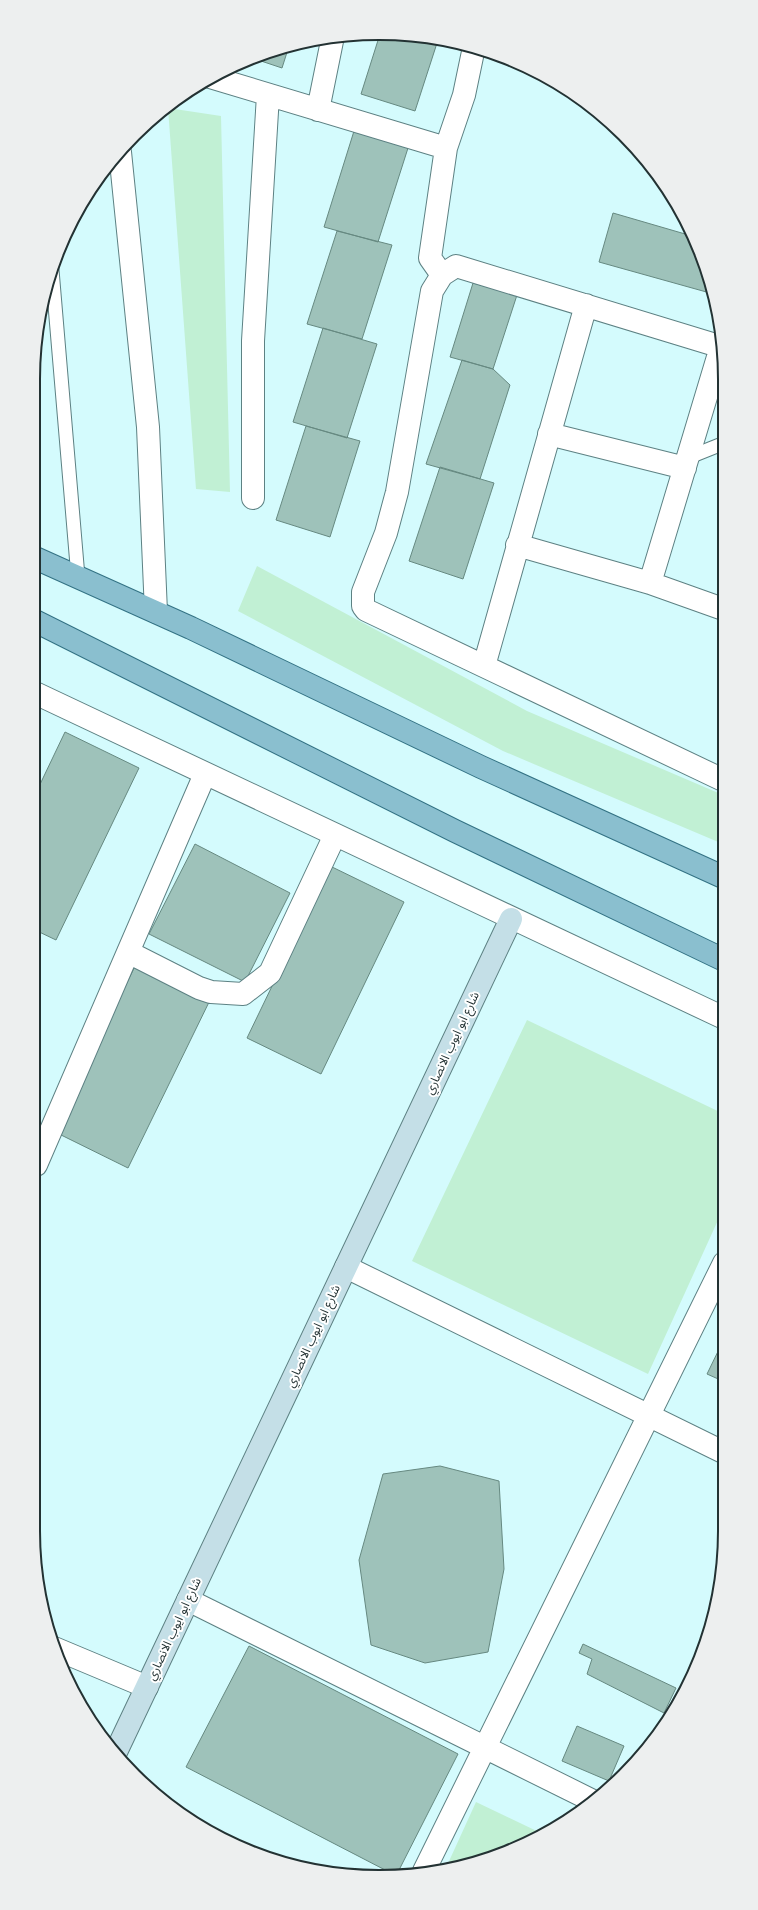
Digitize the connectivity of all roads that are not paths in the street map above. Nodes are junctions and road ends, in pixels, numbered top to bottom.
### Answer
1 (332, 43) edge
2 (473, 54) edge
3 (220, 80) edge
4 (268, 95) junction
5 (318, 110) junction
6 (446, 148) junction
7 (121, 159) edge
8 (442, 275) junction
9 (53, 286) edge
10 (586, 305) junction
11 (716, 345) edge
12 (717, 362) edge
13 (549, 434) junction
14 (718, 446) edge
15 (686, 463) junction
16 (253, 498) dead end
17 (518, 545) junction
18 (40, 560) edge
19 (78, 577) junction
20 (650, 583) junction
21 (718, 607) edge
22 (156, 612) junction
23 (40, 624) edge
24 (484, 666) junction
25 (40, 695) edge
26 (205, 774) junction
27 (718, 778) edge
28 (335, 835) junction
29 (718, 875) edge
30 (511, 918) junction
31 (128, 952) junction
32 (718, 957) edge
33 (718, 1015) edge
34 (40, 1156) edge
35 (346, 1267) junction
36 (718, 1275) edge
37 (649, 1416) junction
38 (718, 1450) edge
39 (188, 1600) junction
40 (62, 1652) edge
41 (147, 1687) junction
42 (118, 1747) edge
43 (485, 1748) junction
44 (587, 1798) edge
45 (426, 1866) edge

1 - 5 street
2 - 6 street
3 - 4 street
4 - 5 street
4 - 16 street
5 - 6 street
6 - 8 street
7 - 22 street
8 - 10 street
8 - 24 street
9 - 19 lane
10 - 11 street
10 - 13 street
12 - 15 street
13 - 15 street
13 - 17 street
14 - 15 lane
15 - 20 street
17 - 20 street
17 - 24 street
18 - 19 main road
19 - 22 main road
20 - 21 street
22 - 29 main road
23 - 32 main road
24 - 27 street
25 - 26 street
26 - 28 street
26 - 31 street
28 - 30 street
28 - 31 street
30 - 33 street
30 - 35 main road, شارع ابو ايوب الانصاري
31 - 34 street
35 - 37 street
35 - 39 main road, شارع ابو ايوب الانصاري
36 - 37 street
37 - 38 street
37 - 43 street
39 - 41 main road, شارع ابو ايوب الانصاري
39 - 43 street
40 - 41 street
41 - 42 main road, شارع ابو ايوب الانصاري
43 - 44 street
43 - 45 street

